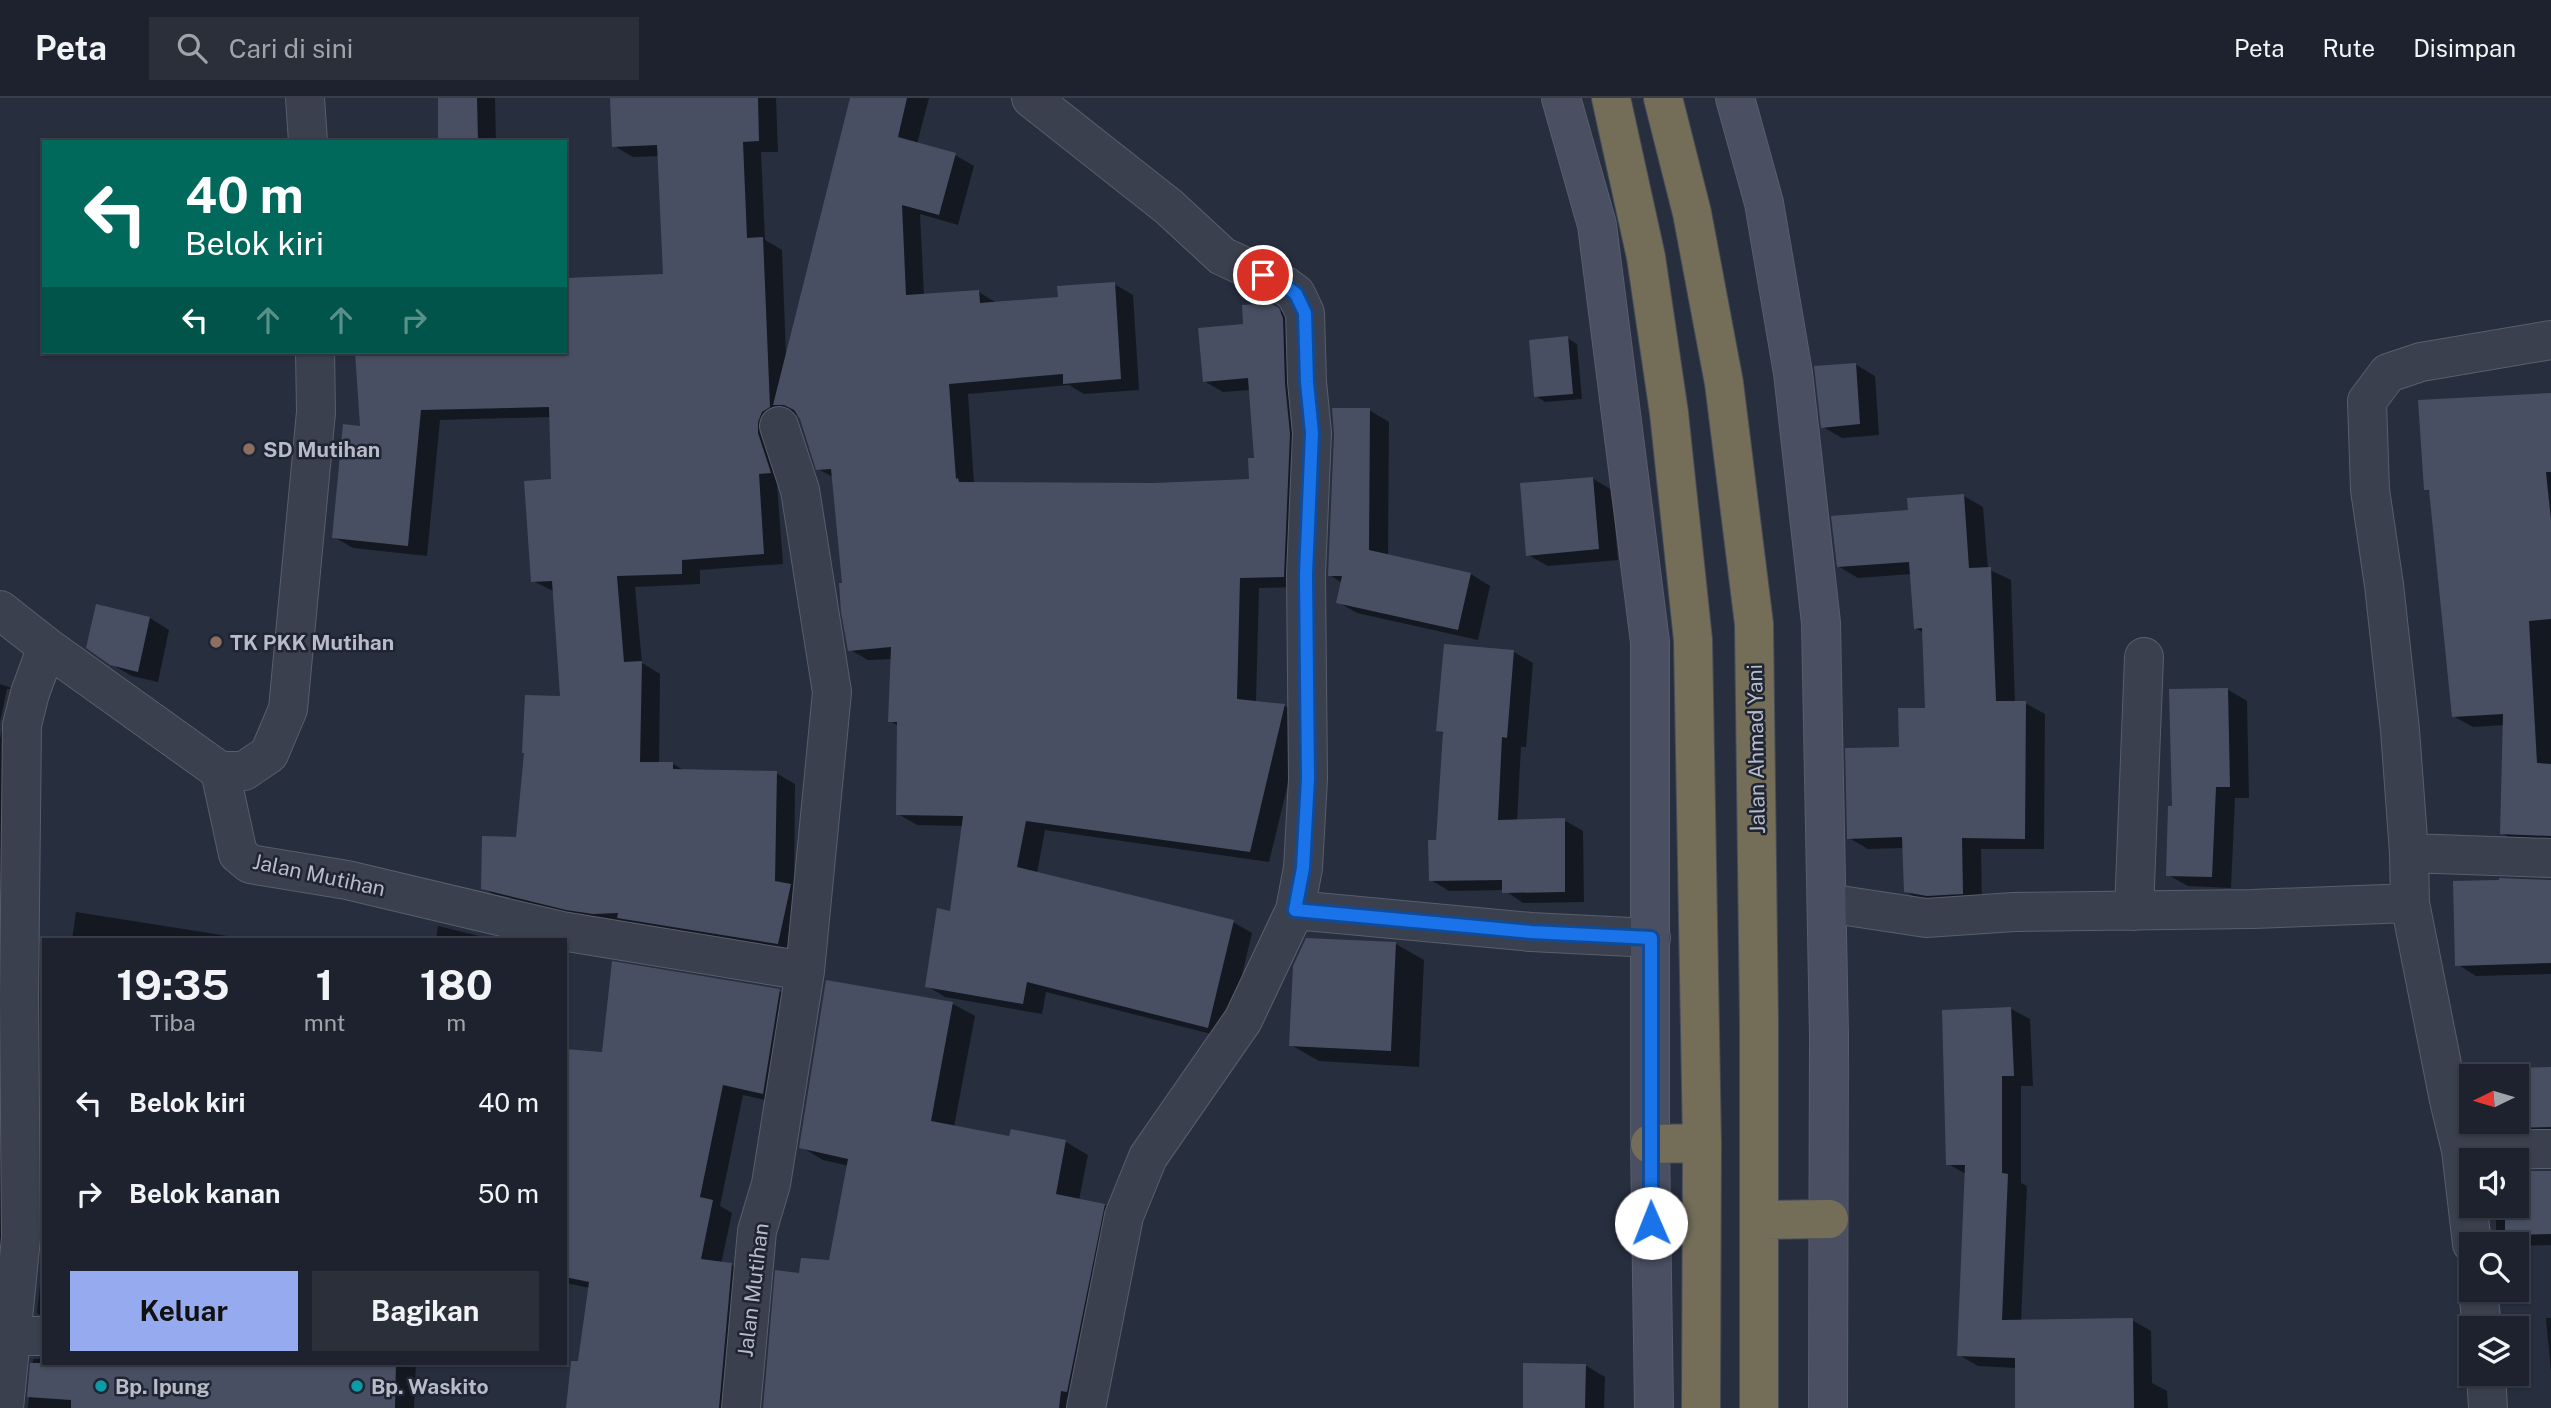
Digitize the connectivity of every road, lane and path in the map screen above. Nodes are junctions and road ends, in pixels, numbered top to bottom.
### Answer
1 (305, 98) edge
2 (1031, 98) edge
3 (1561, 98) edge
4 (1611, 98) edge
5 (1663, 98) edge
6 (1735, 98) edge
7 (308, 140) edge
8 (2551, 340) edge
9 (315, 354) edge
10 (779, 426) dead end
11 (0, 610) edge
12 (47, 647) junction
13 (2144, 657) dead end
14 (220, 771) junction
15 (2409, 853) junction
16 (2551, 858) edge
17 (1827, 903) junction
18 (2410, 904) junction
19 (1295, 910) junction
20 (2134, 911) junction
21 (1651, 938) junction
22 (805, 971) junction
23 (10, 998) edge
24 (1702, 1143) junction
25 (1650, 1144) junction
26 (2461, 1148) edge
27 (2529, 1149) edge
28 (2551, 1149) edge
29 (1829, 1219) junction
30 (1760, 1220) junction
31 (27, 1336) edge
32 (2487, 1386) edge
33 (4, 1408) edge
34 (741, 1408) edge
35 (1086, 1408) edge
36 (1654, 1408) edge
37 (1701, 1408) edge
38 (1759, 1408) edge
39 (1828, 1408) edge
40 (2488, 1408) edge

1 - 7 street
2 - 19 street
3 - 21 street
4 - 24 highway
5 - 30 highway, Jalan Ahmad Yani
6 - 17 street
8 - 15 street
9 - 14 street
10 - 22 street
11 - 12 street
12 - 14 street
12 - 23 street
13 - 20 street
14 - 22 street, Jalan Mutihan
15 - 16 street
15 - 18 street
17 - 20 street
17 - 29 street
18 - 20 street
18 - 26 street
19 - 21 street
19 - 35 street
21 - 25 street
22 - 34 street, Jalan Mutihan
23 - 31 street
24 - 25 highway
24 - 37 highway
25 - 36 street
27 - 28 street
29 - 30 highway
29 - 39 street
30 - 38 highway, Jalan Ahmad Yani
31 - 33 street
32 - 40 street

